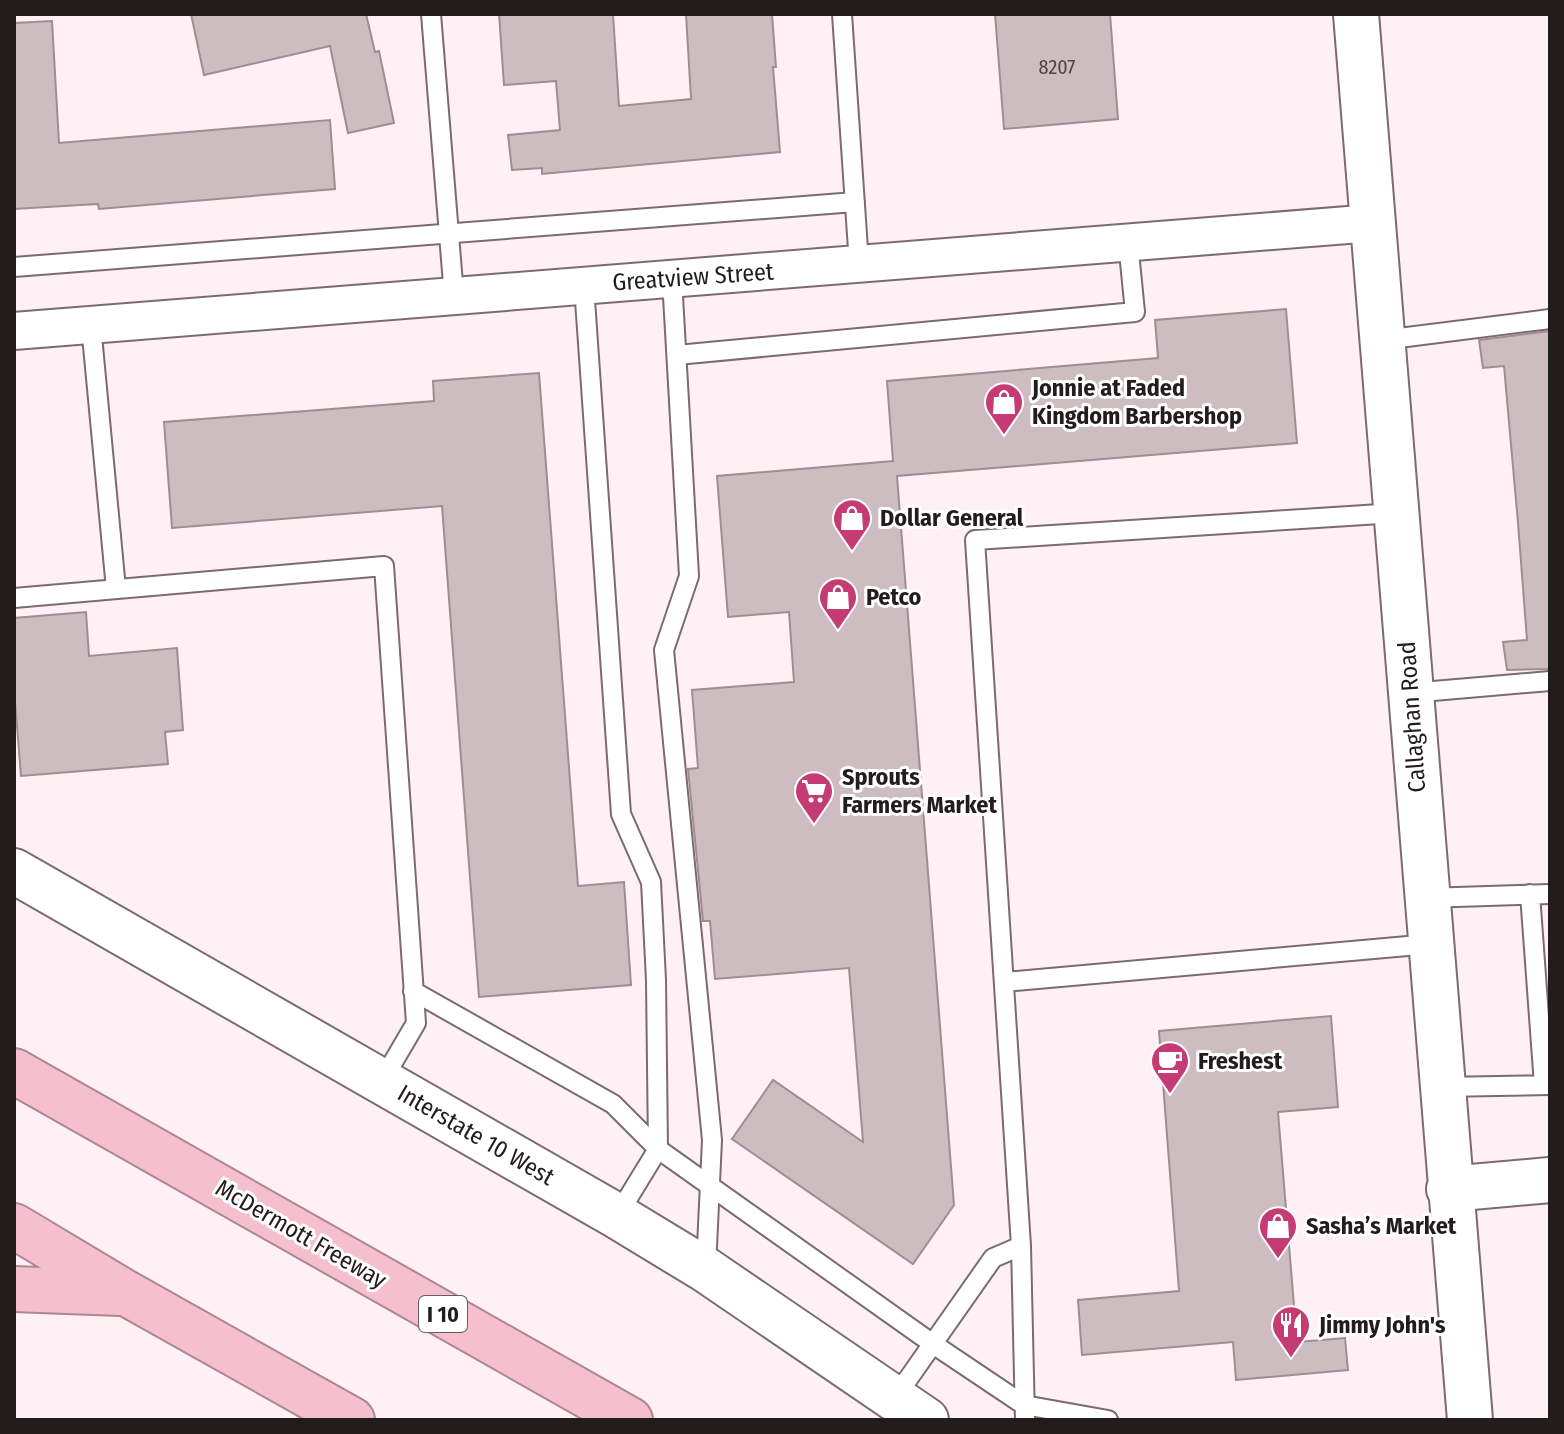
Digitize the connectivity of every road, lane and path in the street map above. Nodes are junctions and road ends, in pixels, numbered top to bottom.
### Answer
1 (431, 14) edge
2 (842, 14) edge
3 (1356, 14) edge
4 (855, 202) junction
5 (1373, 223) junction
6 (449, 233) junction
7 (1128, 242) junction
8 (859, 264) junction
9 (14, 267) edge
10 (672, 279) junction
11 (584, 286) junction
12 (454, 296) junction
13 (1550, 319) edge
14 (91, 325) junction
15 (14, 331) edge
16 (1383, 340) junction
17 (677, 355) junction
18 (1396, 513) junction
19 (116, 589) junction
20 (14, 598) edge
21 (1550, 681) edge
22 (1410, 693) junction
23 (14, 871) edge
24 (1530, 894) junction
25 (1550, 894) edge
26 (1426, 898) junction
27 (1430, 944) junction
28 (1004, 982) junction
29 (413, 991) junction
30 (14, 1041) edge
31 (14, 1071) edge
32 (382, 1081) junction
33 (1547, 1085) edge
34 (1441, 1087) junction
35 (658, 1149) junction
36 (1550, 1180) edge
37 (710, 1185) junction
38 (1449, 1189) junction
39 (256, 1208) junction
40 (617, 1216) junction
41 (14, 1226) edge
42 (1021, 1246) junction
43 (706, 1270) junction
44 (14, 1289) edge
45 (126, 1293) junction
46 (933, 1344) junction
47 (910, 1409) edge
48 (1024, 1413) edge
49 (352, 1420) edge
50 (630, 1420) edge
51 (1108, 1420) edge
52 (1469, 1420) edge

1 - 6 lane
2 - 4 lane
3 - 5 main road, Callaghan Road
4 - 6 lane
4 - 8 lane
5 - 7 street, Greatview Street
5 - 16 main road, Callaghan Road
6 - 9 lane
6 - 12 lane
7 - 8 street, Greatview Street
7 - 17 lane
8 - 10 street, Greatview Street
10 - 11 street, Greatview Street
10 - 17 lane
11 - 12 street, Greatview Street
11 - 35 lane
12 - 14 street, Greatview Street
13 - 16 lane
14 - 15 street, Greatview Street
14 - 19 lane
16 - 18 main road, Callaghan Road
17 - 37 lane
18 - 22 main road, Callaghan Road
18 - 28 lane
19 - 20 lane
19 - 29 lane
21 - 22 lane
22 - 26 main road, Callaghan Road
23 - 32 main road, Interstate 10 West
24 - 25 lane
24 - 26 lane
24 - 33 lane
26 - 27 main road, Callaghan Road
27 - 28 lane
27 - 34 main road, Callaghan Road
28 - 42 lane
29 - 32 lane
29 - 35 lane
30 - 39 highway
31 - 39 highway, McDermott Freeway / I 10
32 - 40 main road, Interstate 10 West
33 - 34 lane
34 - 38 main road, Callaghan Road
35 - 37 lane
35 - 40 lane
36 - 38 main road
37 - 43 lane
37 - 46 lane
38 - 52 main road, Callaghan Road
39 - 50 highway, McDermott Freeway / I 10
40 - 43 main road, Interstate 10 West
41 - 45 highway
42 - 46 lane
42 - 48 lane
43 - 47 main road, Interstate 10 West
44 - 45 highway
45 - 49 highway
46 - 47 lane
46 - 48 lane
48 - 51 lane

